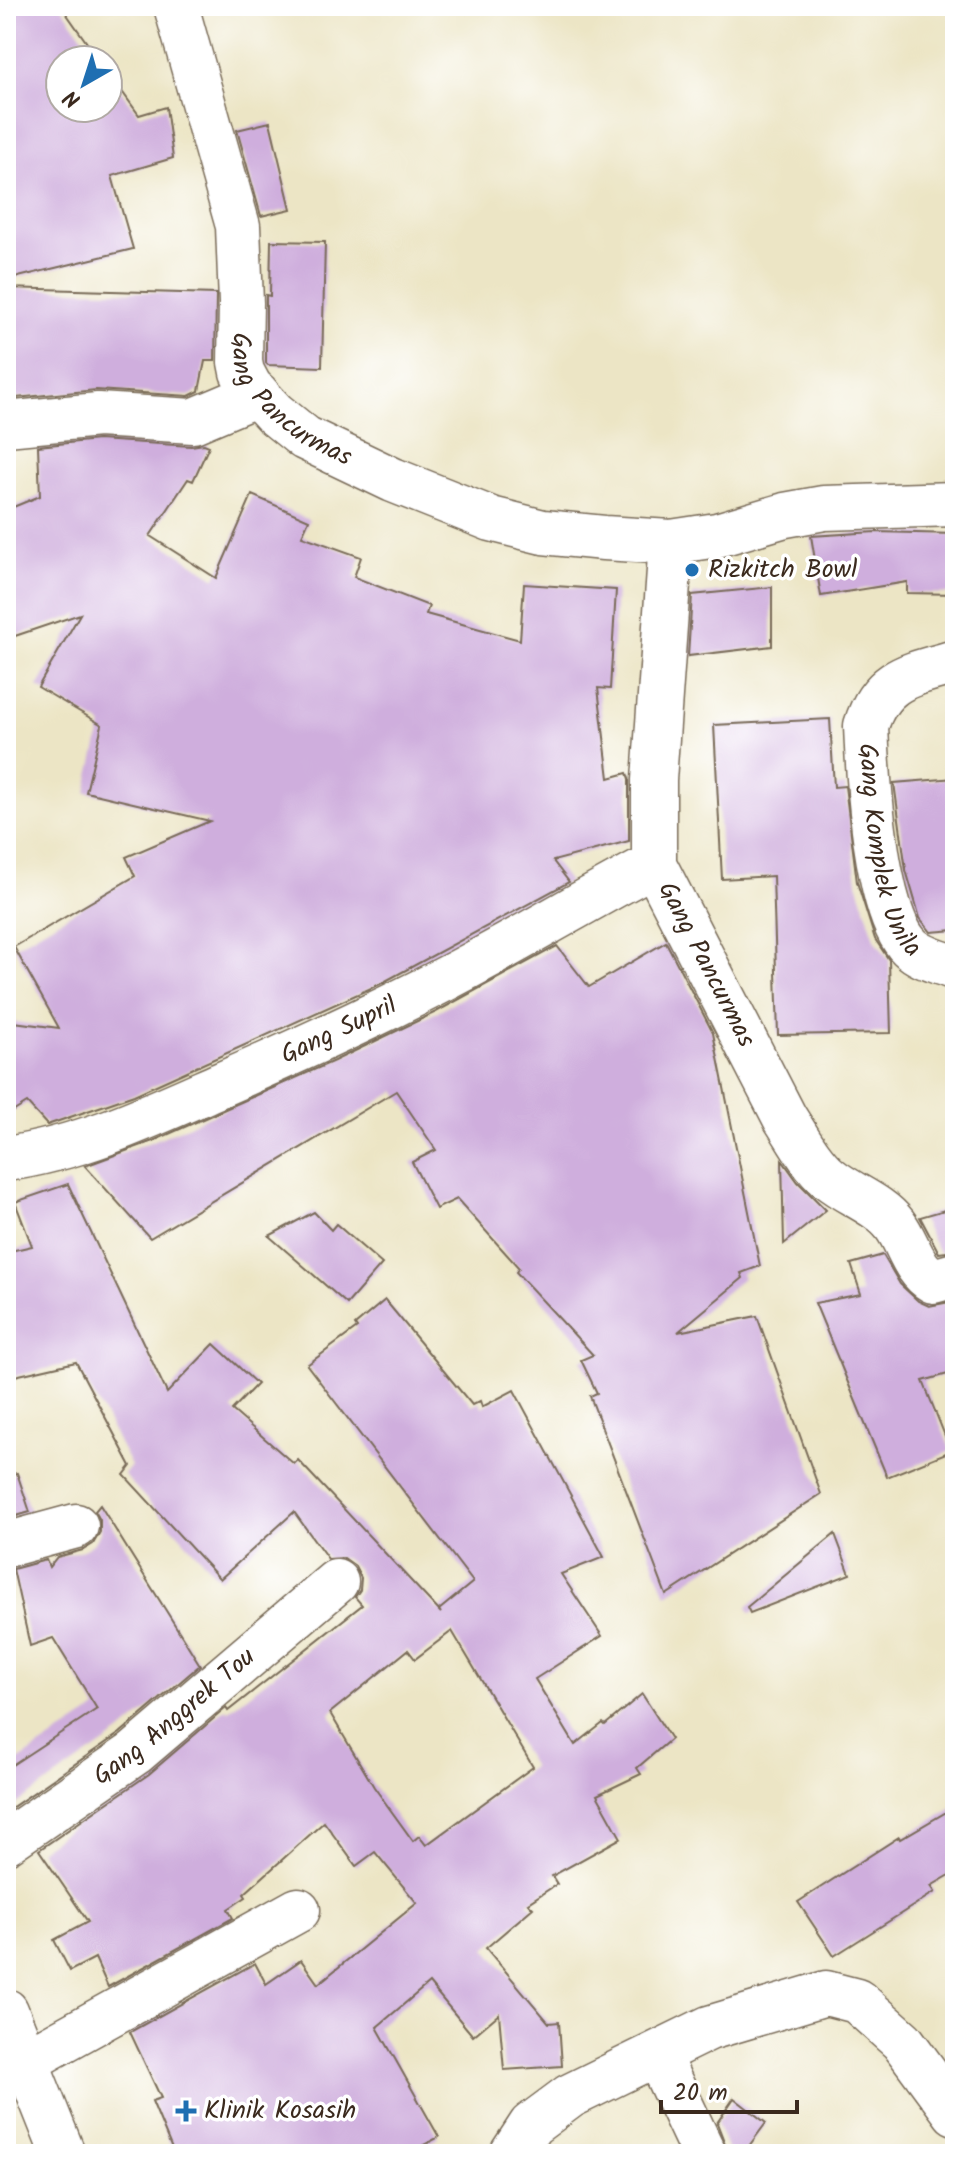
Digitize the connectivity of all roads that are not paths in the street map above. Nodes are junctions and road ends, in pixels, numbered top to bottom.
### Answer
1 (176, 6) edge
2 (279, 415) junction
3 (6, 424) edge
4 (955, 504) edge
5 (671, 542) junction
6 (955, 662) edge
7 (654, 864) junction
8 (955, 968) edge
9 (6, 1159) edge
10 (939, 1275) edge
11 (76, 1526) dead end
12 (6, 1545) edge
13 (336, 1582) dead end
14 (6, 1842) edge
15 (298, 1910) dead end
16 (6, 2011) edge
17 (657, 2054) junction
18 (26, 2061) junction
19 (955, 2113) edge
20 (63, 2154) edge
21 (512, 2154) edge
22 (704, 2154) edge

1 - 2 street, Gang Pancurmas
2 - 3 street
2 - 5 street, Gang Pancurmas
4 - 5 street, Gang Pancurmas
5 - 7 street, Gang Pancurmas
6 - 8 street, Gang Komplek Unila
7 - 9 street, Gang Supril
7 - 10 street, Gang Pancurmas
11 - 12 street
13 - 14 street, Gang Anggrek Tou
15 - 18 street
16 - 18 street
17 - 19 street
17 - 21 street
17 - 22 street
18 - 20 street

